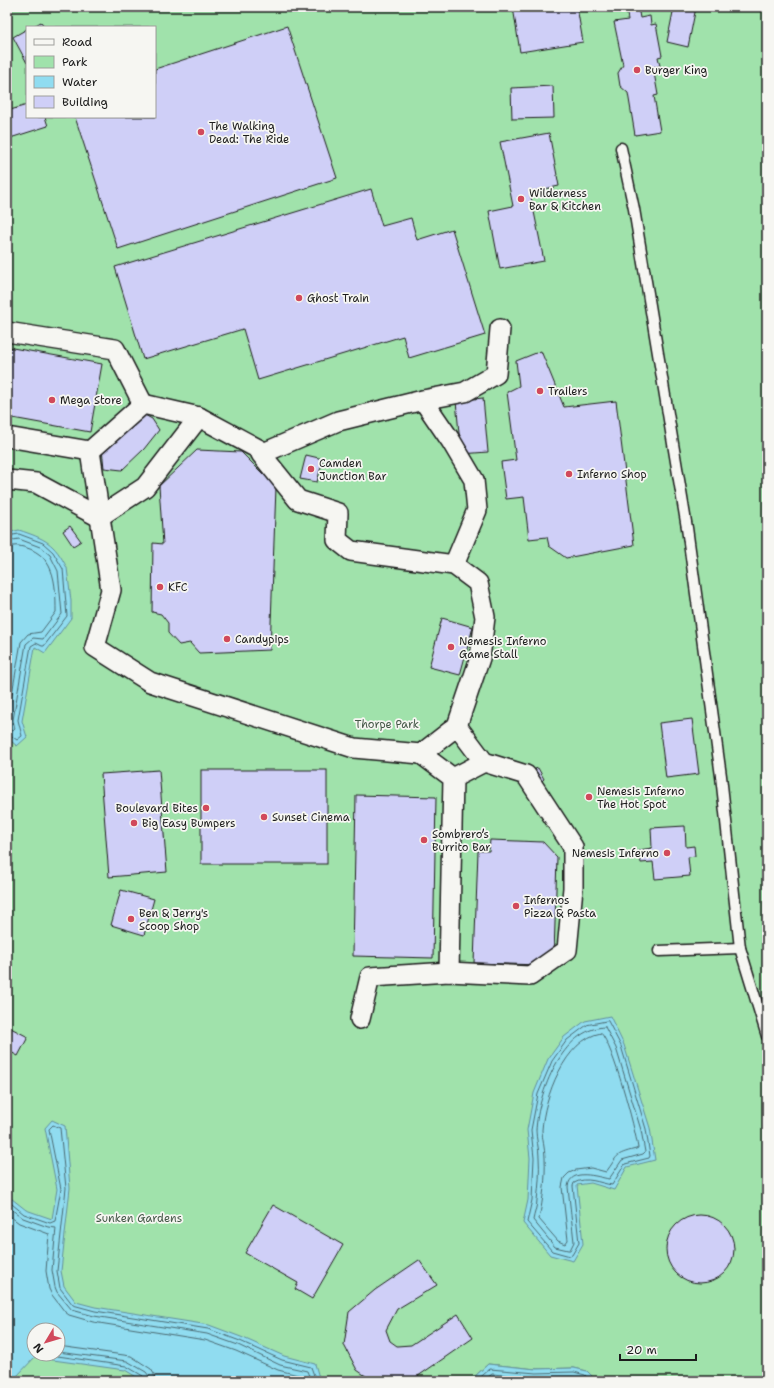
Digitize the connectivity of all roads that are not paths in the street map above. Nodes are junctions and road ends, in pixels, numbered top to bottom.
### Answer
1 (621, 148) dead end
2 (500, 329) dead end
3 (7, 332) edge
4 (423, 400) junction
5 (143, 404) junction
6 (199, 417) junction
7 (7, 437) edge
8 (90, 451) junction
9 (264, 452) junction
10 (7, 480) edge
11 (99, 516) junction
12 (454, 565) junction
13 (457, 726) junction
14 (421, 754) junction
15 (484, 762) junction
16 (453, 778) junction
17 (740, 948) junction
18 (659, 951) dead end
19 (449, 972) junction
20 (360, 1019) dead end
21 (767, 1036) edge

1 - 17 lane
2 - 4 street
3 - 5 street
4 - 9 street
4 - 12 street
5 - 6 street
5 - 8 street
6 - 9 street
6 - 11 street
7 - 8 street
8 - 11 street
9 - 12 street
10 - 11 street
11 - 14 street
12 - 13 street
13 - 14 street
13 - 15 street
14 - 16 street
15 - 16 street
15 - 19 street
16 - 19 street
17 - 18 lane
17 - 21 lane
19 - 20 street

